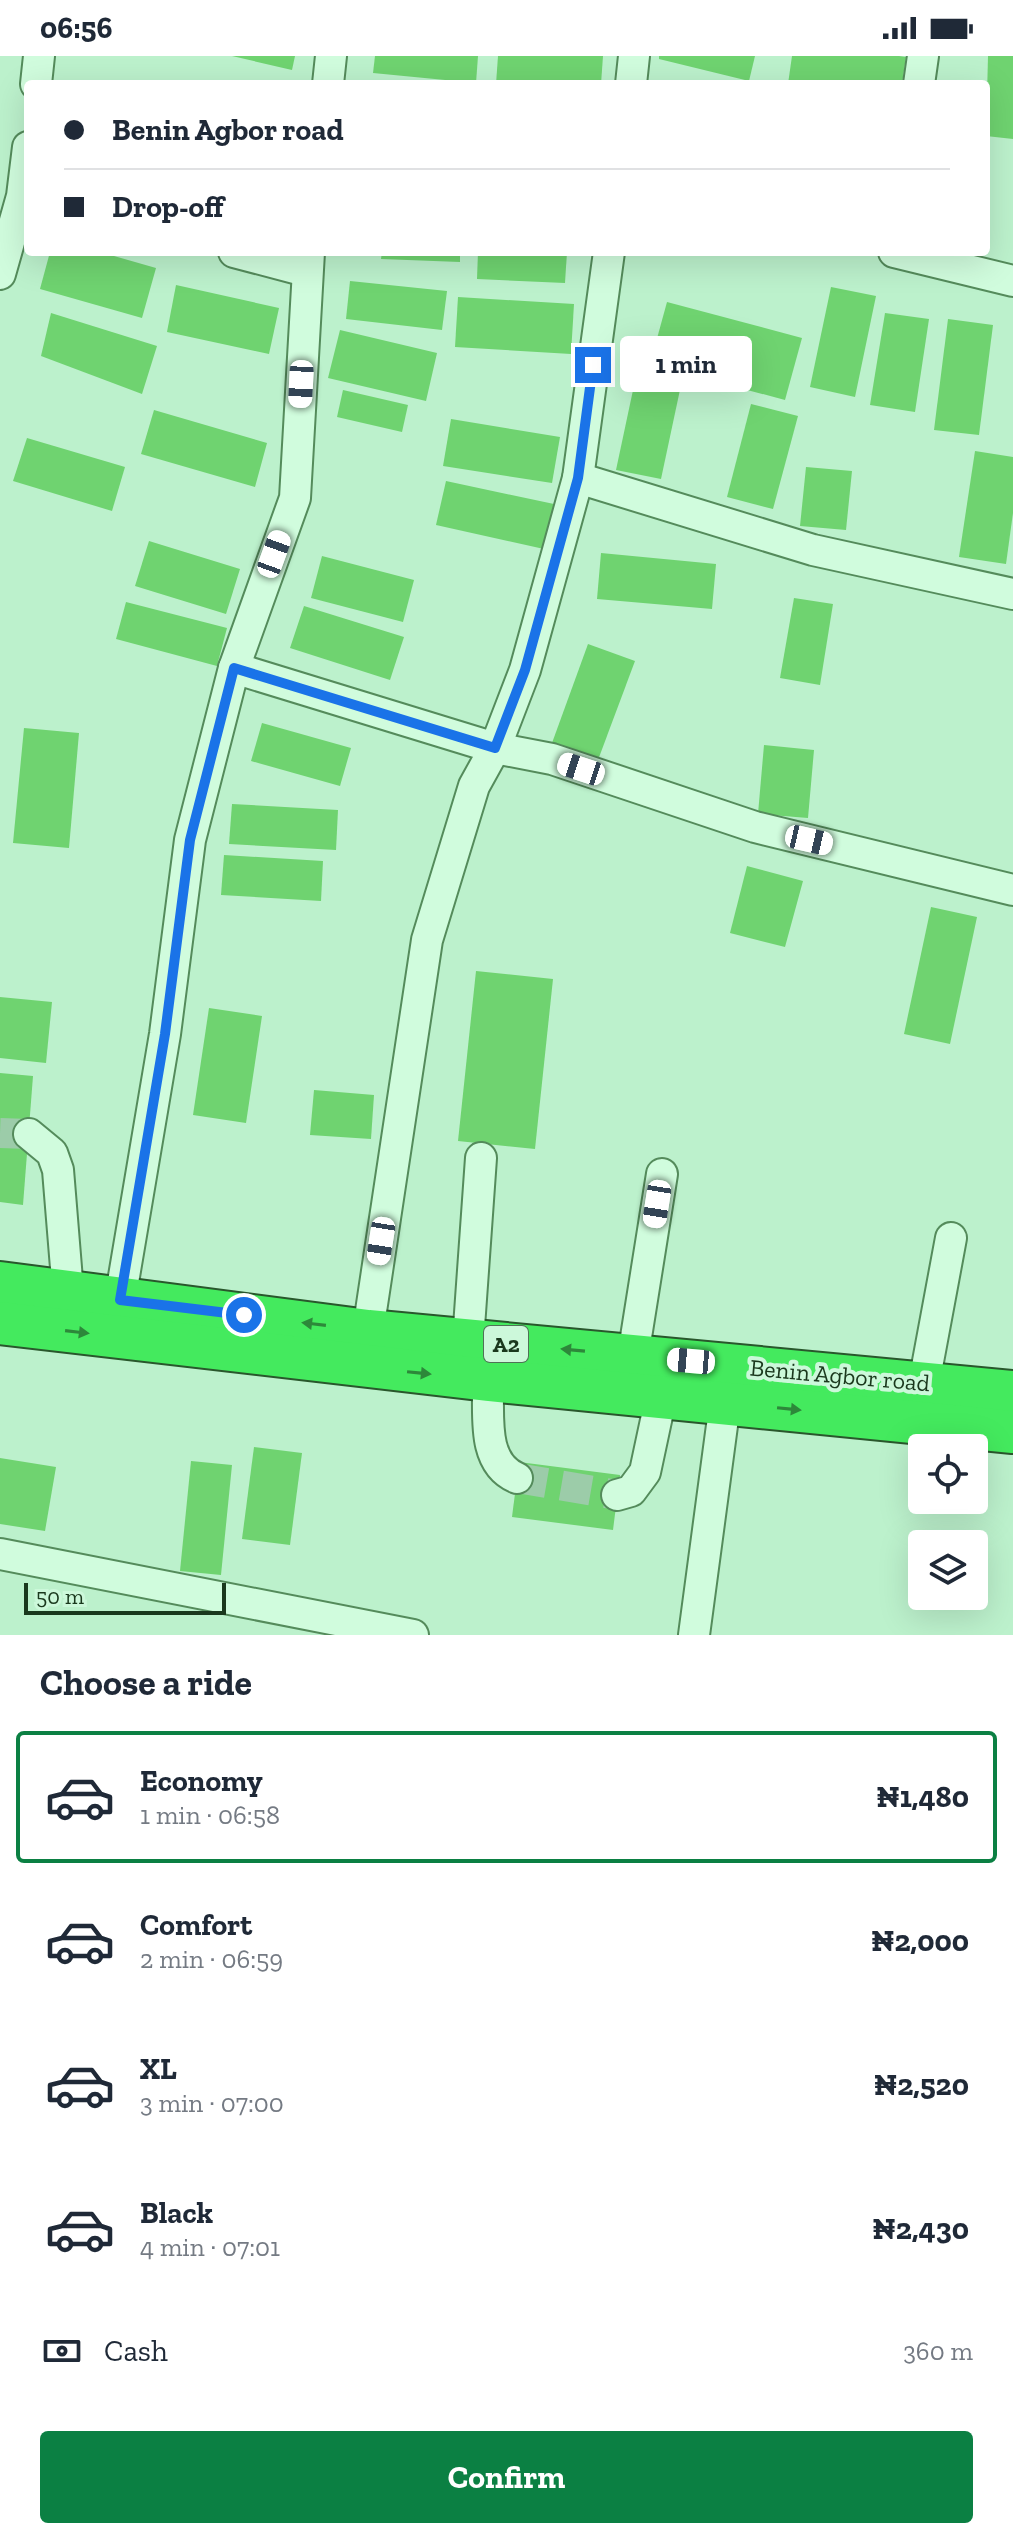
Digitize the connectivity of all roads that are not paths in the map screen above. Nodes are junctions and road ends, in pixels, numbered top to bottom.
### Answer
1 (39, 56) edge
2 (331, 56) edge
3 (634, 56) edge
4 (923, 56) edge
5 (36, 80) edge
6 (328, 80) edge
7 (631, 80) edge
8 (920, 80) edge
9 (24, 200) edge
10 (264, 256) edge
11 (608, 256) edge
12 (911, 256) edge
13 (308, 262) edge
14 (0, 274) edge
15 (1013, 281) edge
16 (578, 478) junction
17 (1013, 594) edge
18 (234, 668) junction
19 (495, 748) junction
20 (1013, 890) edge
21 (29, 1134) dead end
22 (481, 1158) dead end
23 (662, 1174) dead end
24 (951, 1238) dead end
25 (0, 1283) edge
26 (68, 1292) junction
27 (120, 1300) junction
28 (0, 1323) edge
29 (368, 1331) junction
30 (468, 1341) junction
31 (633, 1356) junction
32 (488, 1380) junction
33 (924, 1383) junction
34 (1013, 1392) edge
35 (661, 1397) junction
36 (725, 1403) junction
37 (1013, 1432) edge
38 (517, 1478) tunnel mouth
39 (617, 1495) dead end
40 (0, 1554) edge
41 (413, 1635) edge
42 (694, 1635) edge

1 - 5 street
2 - 6 street
3 - 7 street
4 - 8 street
9 - 14 street
10 - 13 street
11 - 16 street
12 - 15 street
13 - 18 street
16 - 17 street
16 - 19 street
18 - 19 street
18 - 27 street
19 - 20 street
19 - 29 street
21 - 26 street
22 - 30 street
23 - 31 street
24 - 33 street
25 - 26 highway, Benin Agbor road / A2
26 - 27 highway, Benin Agbor road / A2
29 -> 27 highway, Benin Agbor road / A2
28 -> 32 highway, Benin Agbor road / A2
29 - 30 highway, Benin Agbor road / A2
31 -> 30 highway, Benin Agbor road / A2
31 - 33 highway, Benin Agbor road / A2
32 - 35 highway, Benin Agbor road / A2
32 - 38 street
33 - 34 highway, Benin Agbor road / A2
35 - 36 highway, Benin Agbor road / A2
35 - 39 street
36 -> 37 highway, Benin Agbor road / A2
36 - 42 street
40 - 41 street

